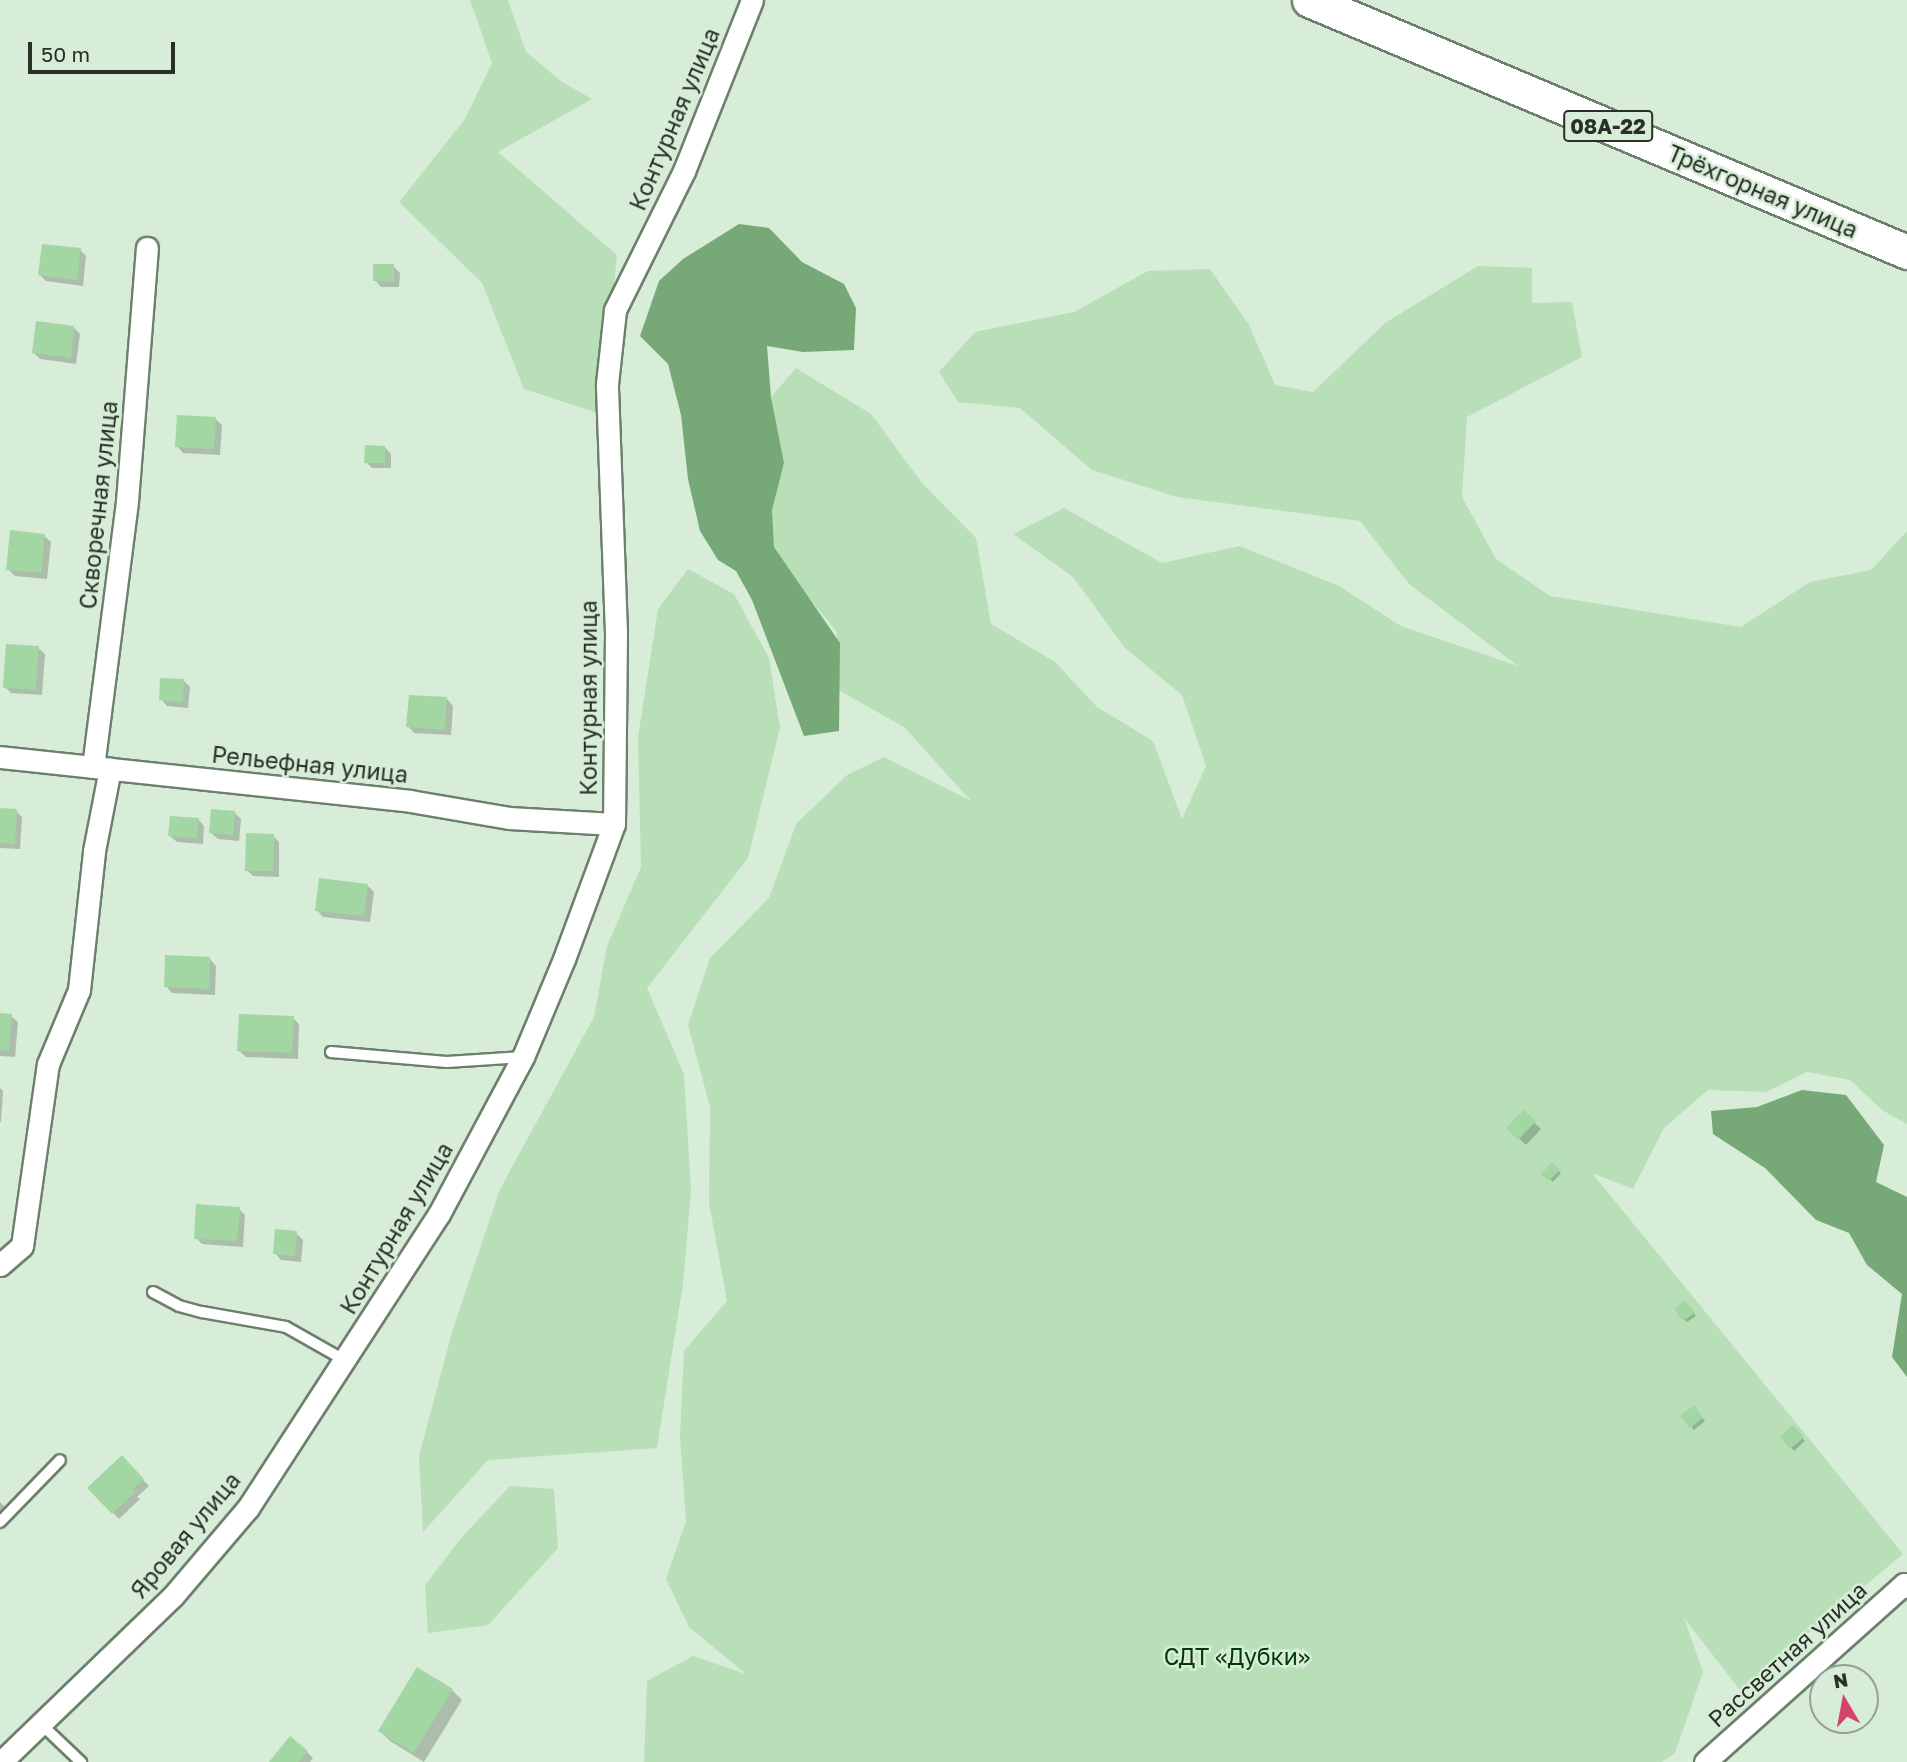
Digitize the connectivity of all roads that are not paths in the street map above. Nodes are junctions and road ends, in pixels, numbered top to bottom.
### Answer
1 (752, 0) edge
2 (1309, 0) edge
3 (147, 248) dead end
4 (1907, 252) edge
5 (0, 757) edge
6 (102, 768) junction
7 (614, 824) junction
8 (331, 1052) dead end
9 (523, 1057) junction
10 (0, 1265) edge
11 (153, 1292) dead end
12 (346, 1361) junction
13 (60, 1460) dead end
14 (0, 1522) edge
15 (1906, 1586) edge
16 (40, 1723) junction
17 (1, 1762) edge
18 (81, 1762) edge
19 (1706, 1762) edge

1 - 7 street, Контурная улица
2 - 4 highway, Трёхгорная улица / 08А-22
3 - 6 street, Скворечная улица
5 - 6 street, Рельефная улица
6 - 7 street, Рельефная улица
6 - 10 street, Скворечная улица
7 - 9 street, Контурная улица
8 - 9 lane
9 - 12 street, Контурная улица
11 - 12 lane
12 - 16 street, Яровая улица
13 - 14 lane
15 - 19 street, Рассветная улица
16 - 17 street, Яровая улица
16 - 18 lane

